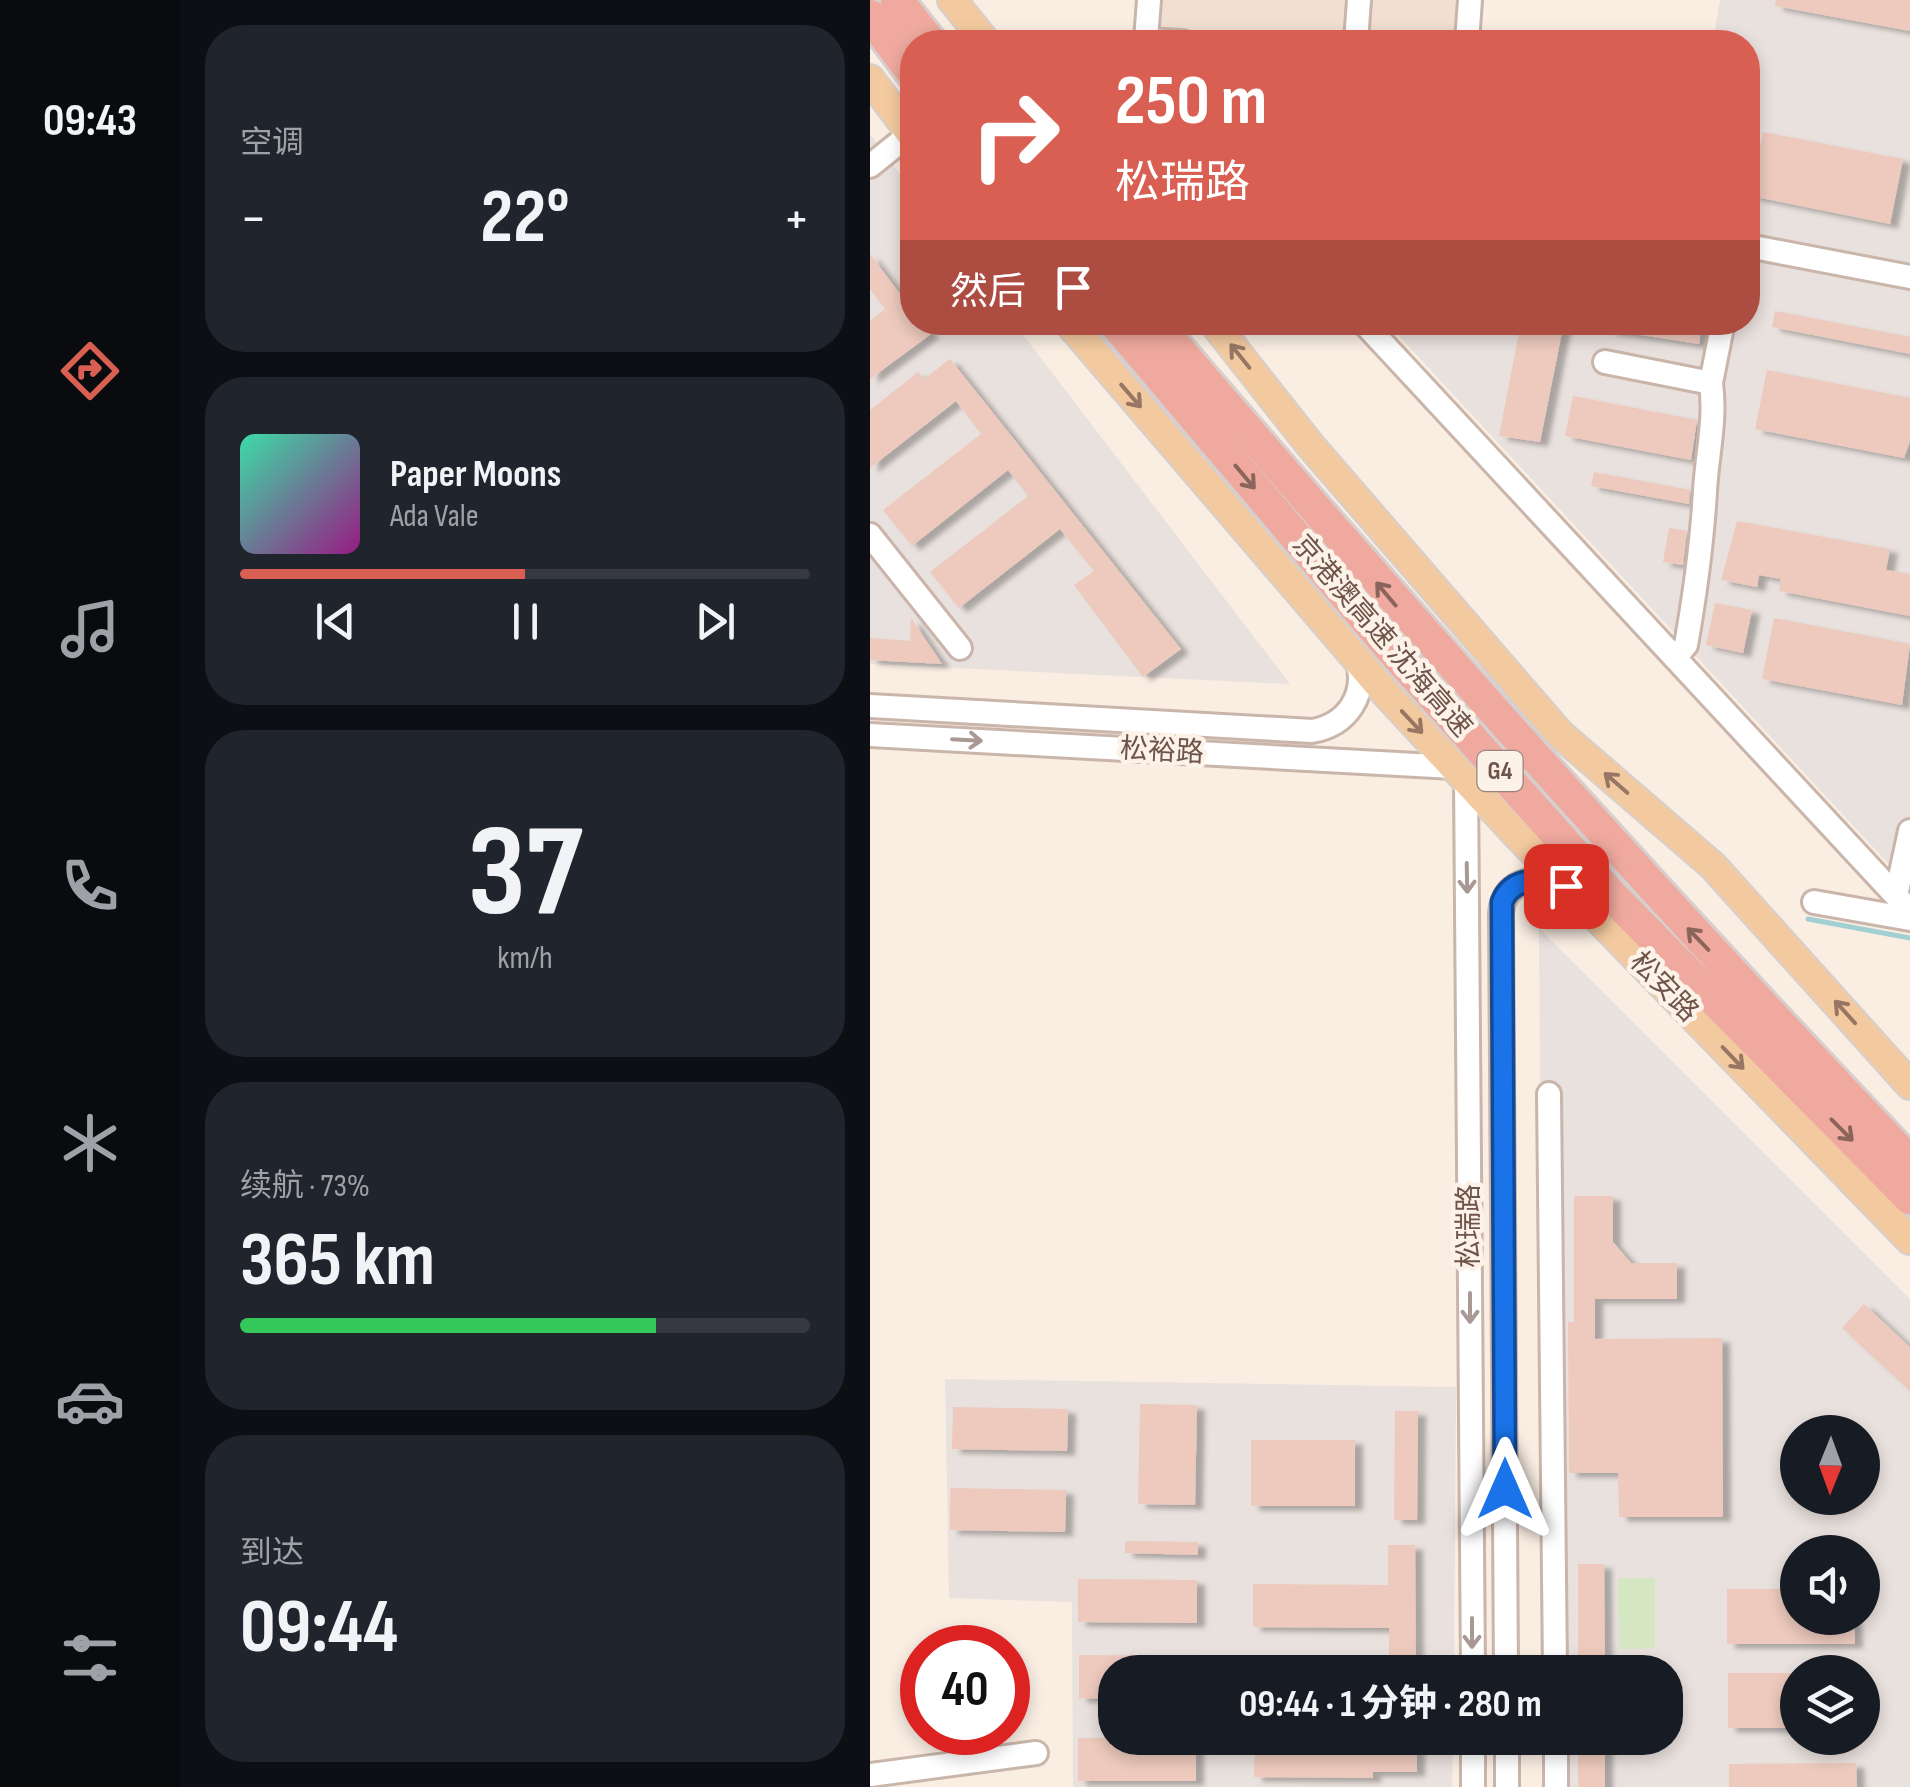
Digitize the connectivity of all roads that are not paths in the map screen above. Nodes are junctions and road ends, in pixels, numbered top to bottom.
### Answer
1 (897, 0) edge
2 (952, 0) edge
3 (1149, 0) edge
4 (1359, 0) edge
5 (1470, 0) edge
6 (870, 16) edge
7 (921, 30) edge
8 (976, 30) edge
9 (1147, 30) edge
10 (1357, 30) edge
11 (1468, 30) edge
12 (900, 56) edge
13 (870, 79) edge
14 (900, 118) edge
15 (900, 143) edge
16 (870, 166) edge
17 (1760, 248) edge
18 (1910, 277) edge
19 (1079, 335) edge
20 (1125, 335) edge
21 (1166, 335) edge
22 (1223, 335) edge
23 (1375, 335) edge
24 (1720, 335) edge
25 (1605, 362) dead end
26 (1711, 383) junction
27 (870, 535) edge
28 (960, 648) dead end
29 (1675, 658) junction
30 (1357, 659) junction
31 (870, 706) edge
32 (870, 734) edge
33 (1460, 773) junction
34 (1910, 832) edge
35 (1566, 886) junction
36 (1814, 902) dead end
37 (1903, 904) edge
38 (1910, 920) edge
39 (1910, 1085) edge
40 (1549, 1094) dead end
41 (1910, 1162) edge
42 (1910, 1198) edge
43 (1910, 1240) edge
44 (1473, 1655) edge
45 (1506, 1655) edge
46 (1556, 1655) edge
47 (1036, 1753) dead end
48 (1473, 1755) edge
49 (1507, 1755) edge
50 (1556, 1755) edge
51 (870, 1775) edge
52 (1474, 1787) edge
53 (1507, 1787) edge
54 (1556, 1787) edge

1 - 7 highway
2 - 8 main road
3 - 9 street
4 - 10 street
5 - 11 street
6 - 12 highway
13 - 14 main road
15 - 16 street
17 - 18 street
19 -> 30 main road, 松安路
20 -> 42 highway, 京港澳高速 沈海高速 / G4
41 -> 21 highway, 京港澳高速 沈海高速 / G4
39 -> 22 main road
23 - 29 street
24 - 26 street
25 - 26 street
26 - 29 street
27 - 28 street
29 - 37 street
30 - 31 street, 松裕路
30 -> 33 main road, 松安路
32 -> 33 street, 松裕路
33 - 35 main road, 松安路
33 -> 44 street, 松瑞路
34 - 37 street
35 -> 43 main road, 松安路
35 - 45 street, 松瑞路
36 - 38 street
40 - 46 street
47 - 51 street
48 - 52 street
49 - 53 street
50 - 54 street

